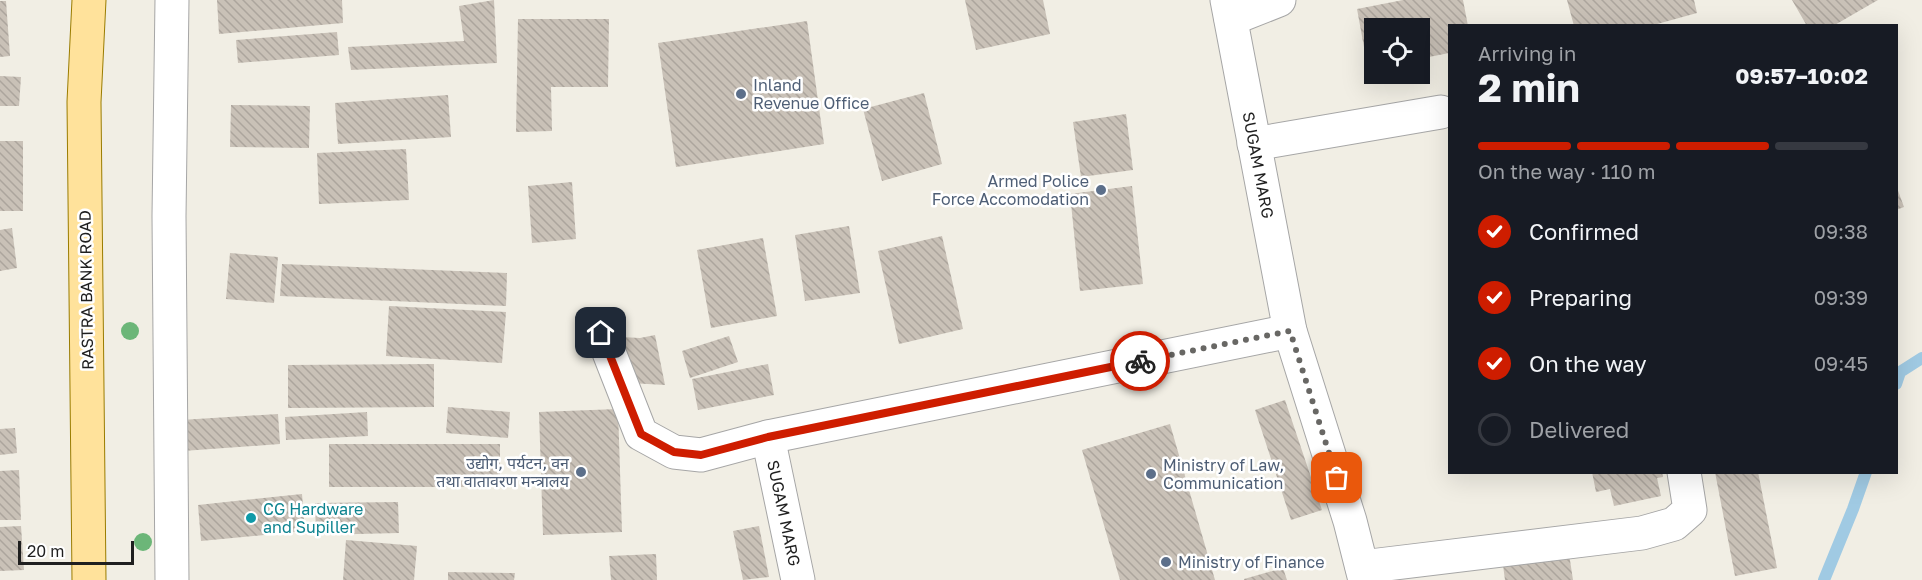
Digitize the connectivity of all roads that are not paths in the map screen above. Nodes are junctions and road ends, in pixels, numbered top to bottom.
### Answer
1 (89, 0) edge
2 (172, 0) edge
3 (1279, 0) edge
4 (1229, 9) edge
5 (1441, 112) dead end
6 (1254, 144) junction
7 (1290, 331) junction
8 (601, 333) dead end
9 (768, 437) junction
10 (1684, 474) edge
11 (1363, 574) edge
12 (88, 580) edge
13 (172, 580) edge
14 (798, 580) edge

1 - 12 main road, RASTRA BANK ROAD
2 - 13 street
3 - 4 street
4 - 6 street, SUGAM MARG
5 - 6 street
6 - 7 street, SUGAM MARG
7 - 9 street, SUGAM MARG
7 - 11 street, SUGAM MARG
8 - 9 street
9 - 14 street, SUGAM MARG
10 - 11 street

